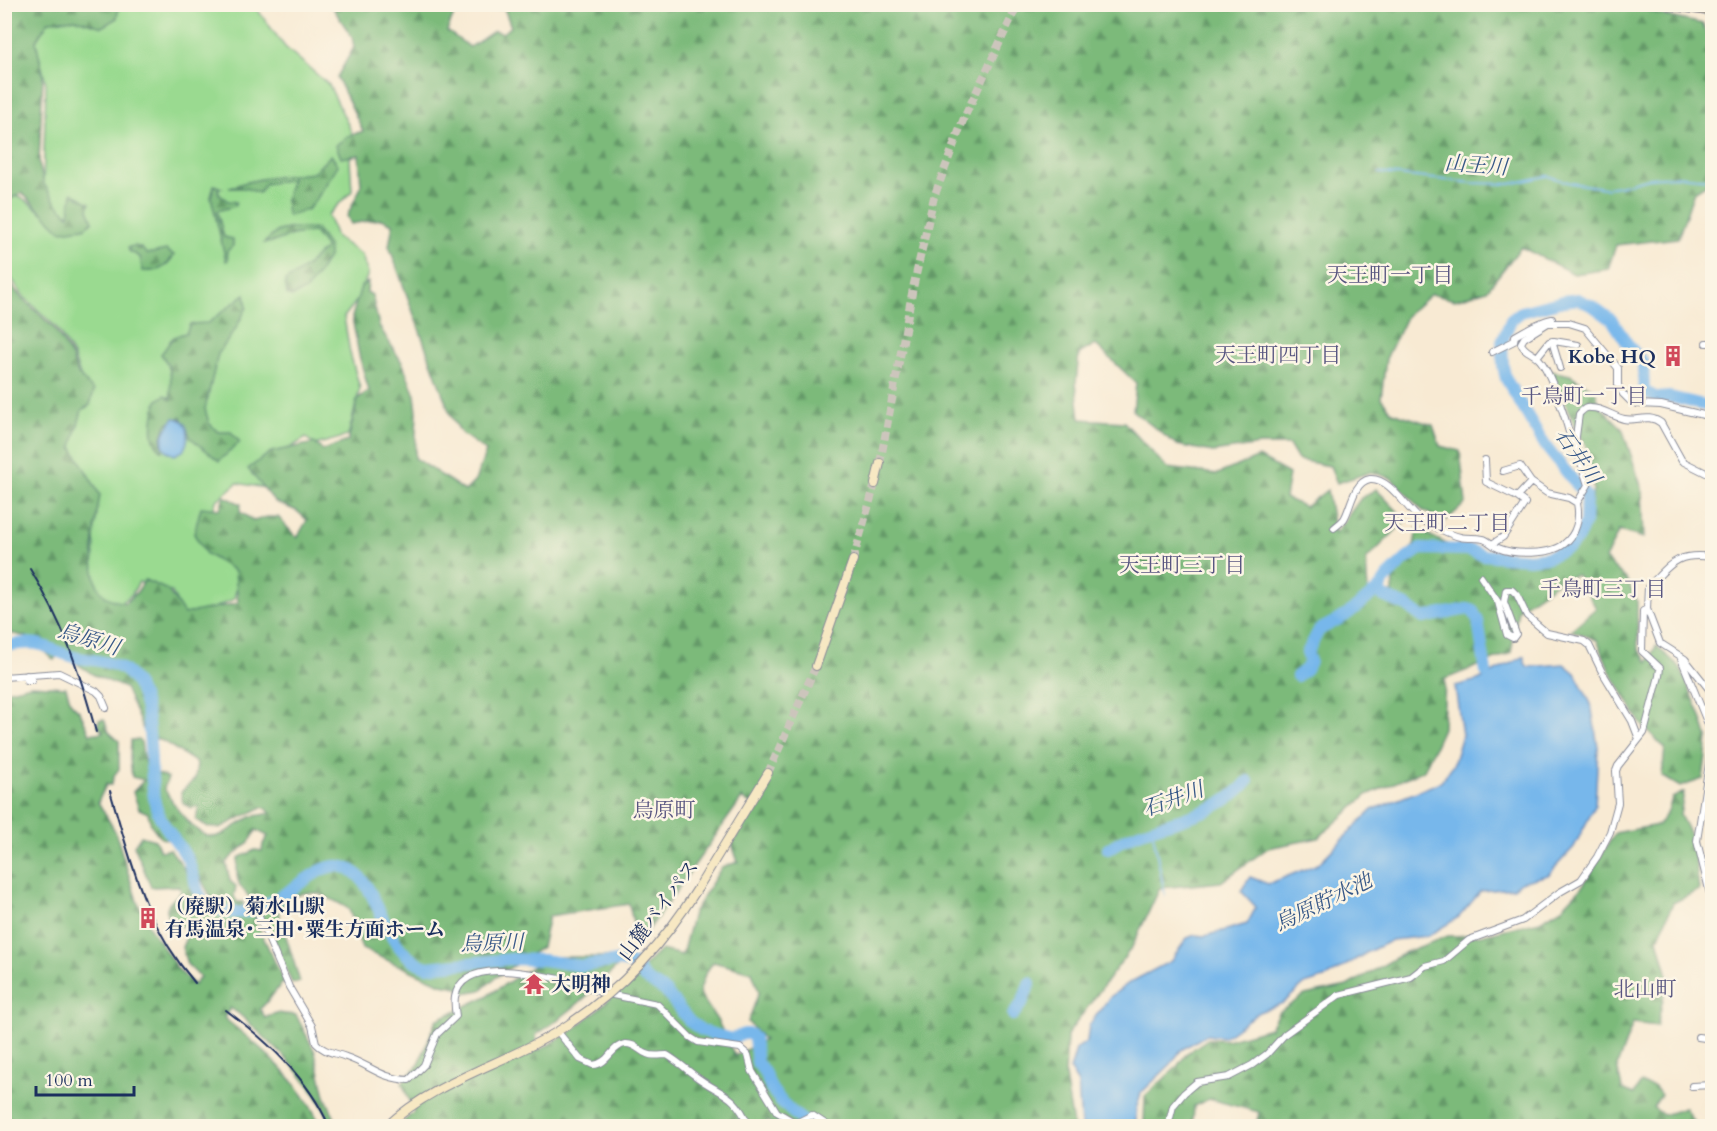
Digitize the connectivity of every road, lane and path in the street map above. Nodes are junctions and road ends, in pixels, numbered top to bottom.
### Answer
1 (1669, 4) edge
2 (1713, 10) edge
3 (1569, 324) junction
4 (1552, 341) junction
5 (1578, 345) dead end
6 (1493, 351) dead end
7 (1537, 357) junction
8 (1560, 368) dead end
9 (1713, 417) edge
10 (1575, 444) junction
11 (1485, 460) dead end
12 (880, 463) tunnel mouth
13 (1503, 471) dead end
14 (1713, 476) edge
15 (1531, 482) junction
16 (875, 484) tunnel mouth
17 (1517, 497) junction
18 (1577, 502) junction
19 (1334, 528) dead end
20 (1492, 544) junction
21 (1713, 557) edge
22 (853, 560) tunnel mouth
23 (1481, 578) dead end
24 (1647, 609) junction
25 (1680, 656) junction
26 (816, 666) tunnel mouth
27 (4, 677) edge
28 (1713, 693) edge
29 (106, 708) dead end
30 (1713, 734) edge
31 (1639, 739) junction
32 (1713, 744) edge
33 (768, 773) tunnel mouth
34 (1713, 902) edge
35 (259, 917) dead end
36 (558, 1032) junction
37 (1698, 1036) dead end
38 (1713, 1039) edge
39 (1713, 1085) edge
40 (1692, 1086) dead end
41 (387, 1126) edge
42 (749, 1126) edge
43 (829, 1126) edge
44 (1168, 1126) edge

1 - 2 highway
3 - 6 street
3 - 7 street
3 - 9 street
4 - 5 street
4 - 7 street
4 - 8 street
7 - 10 street
10 - 14 street
10 - 18 street
11 - 17 street
12 - 16 street
13 - 15 street
15 - 17 street
15 - 18 street
17 - 20 street
18 - 20 street
19 - 20 street
21 - 24 street
22 - 26 street
23 - 31 street
24 - 25 street
24 - 31 street
25 - 28 street
25 - 30 street
27 - 29 street
31 - 44 street
32 - 34 street
33 - 36 street, 山麓バイパス, bridge
35 - 43 street
36 - 41 street, 山麓バイパス
36 - 42 street
37 - 38 street
39 - 40 street

